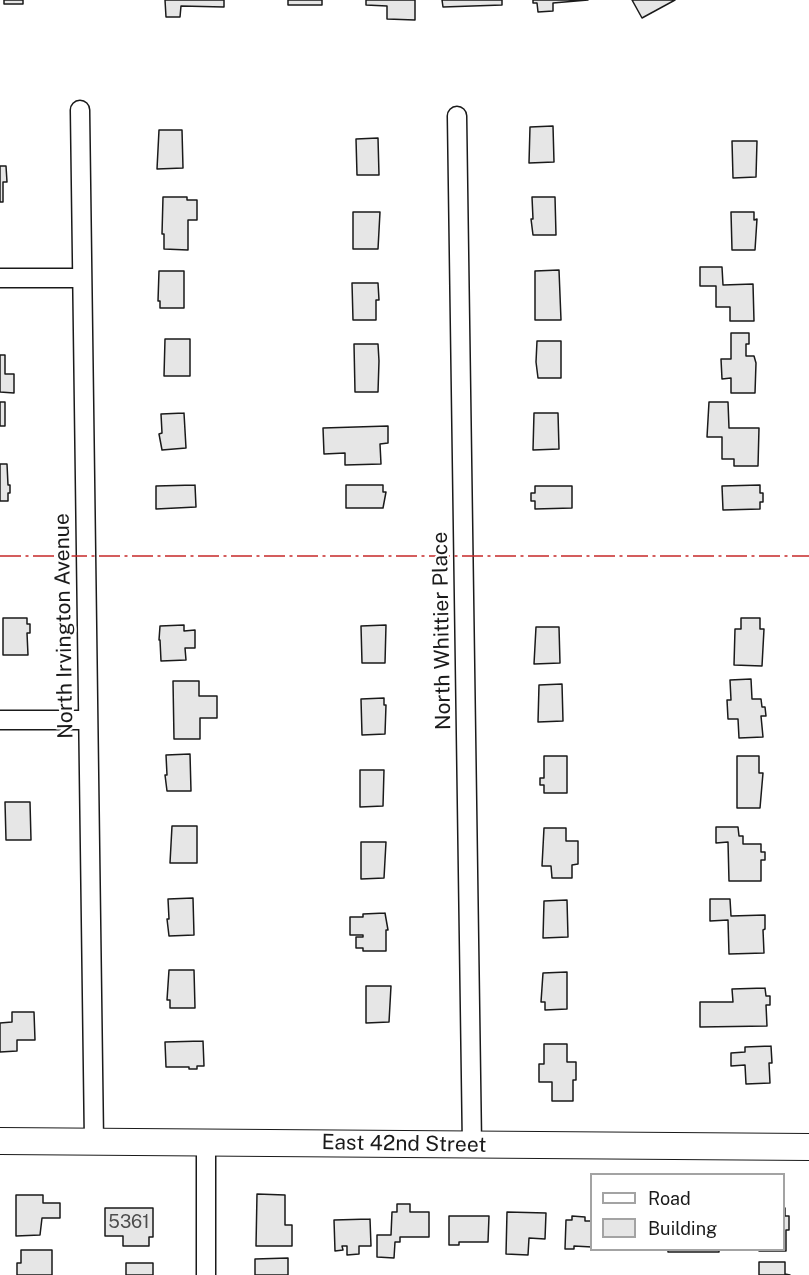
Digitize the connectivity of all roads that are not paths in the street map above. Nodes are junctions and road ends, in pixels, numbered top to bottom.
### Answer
1 (80, 110) dead end
2 (457, 116) dead end
3 (0, 278) edge
4 (82, 278) junction
5 (0, 720) edge
6 (88, 720) junction
7 (0, 1141) edge
8 (94, 1142) junction
9 (206, 1142) junction
10 (472, 1145) junction
11 (809, 1147) edge
12 (206, 1275) edge

1 - 4 street, North Irvington Avenue
2 - 10 street, North Whittier Place
3 - 4 street
4 - 6 street, North Irvington Avenue
5 - 6 street
6 - 8 street, North Irvington Avenue
7 - 8 street, East 42nd Street
8 - 9 street, East 42nd Street
9 - 10 street, East 42nd Street
9 - 12 street
10 - 11 street, East 42nd Street

